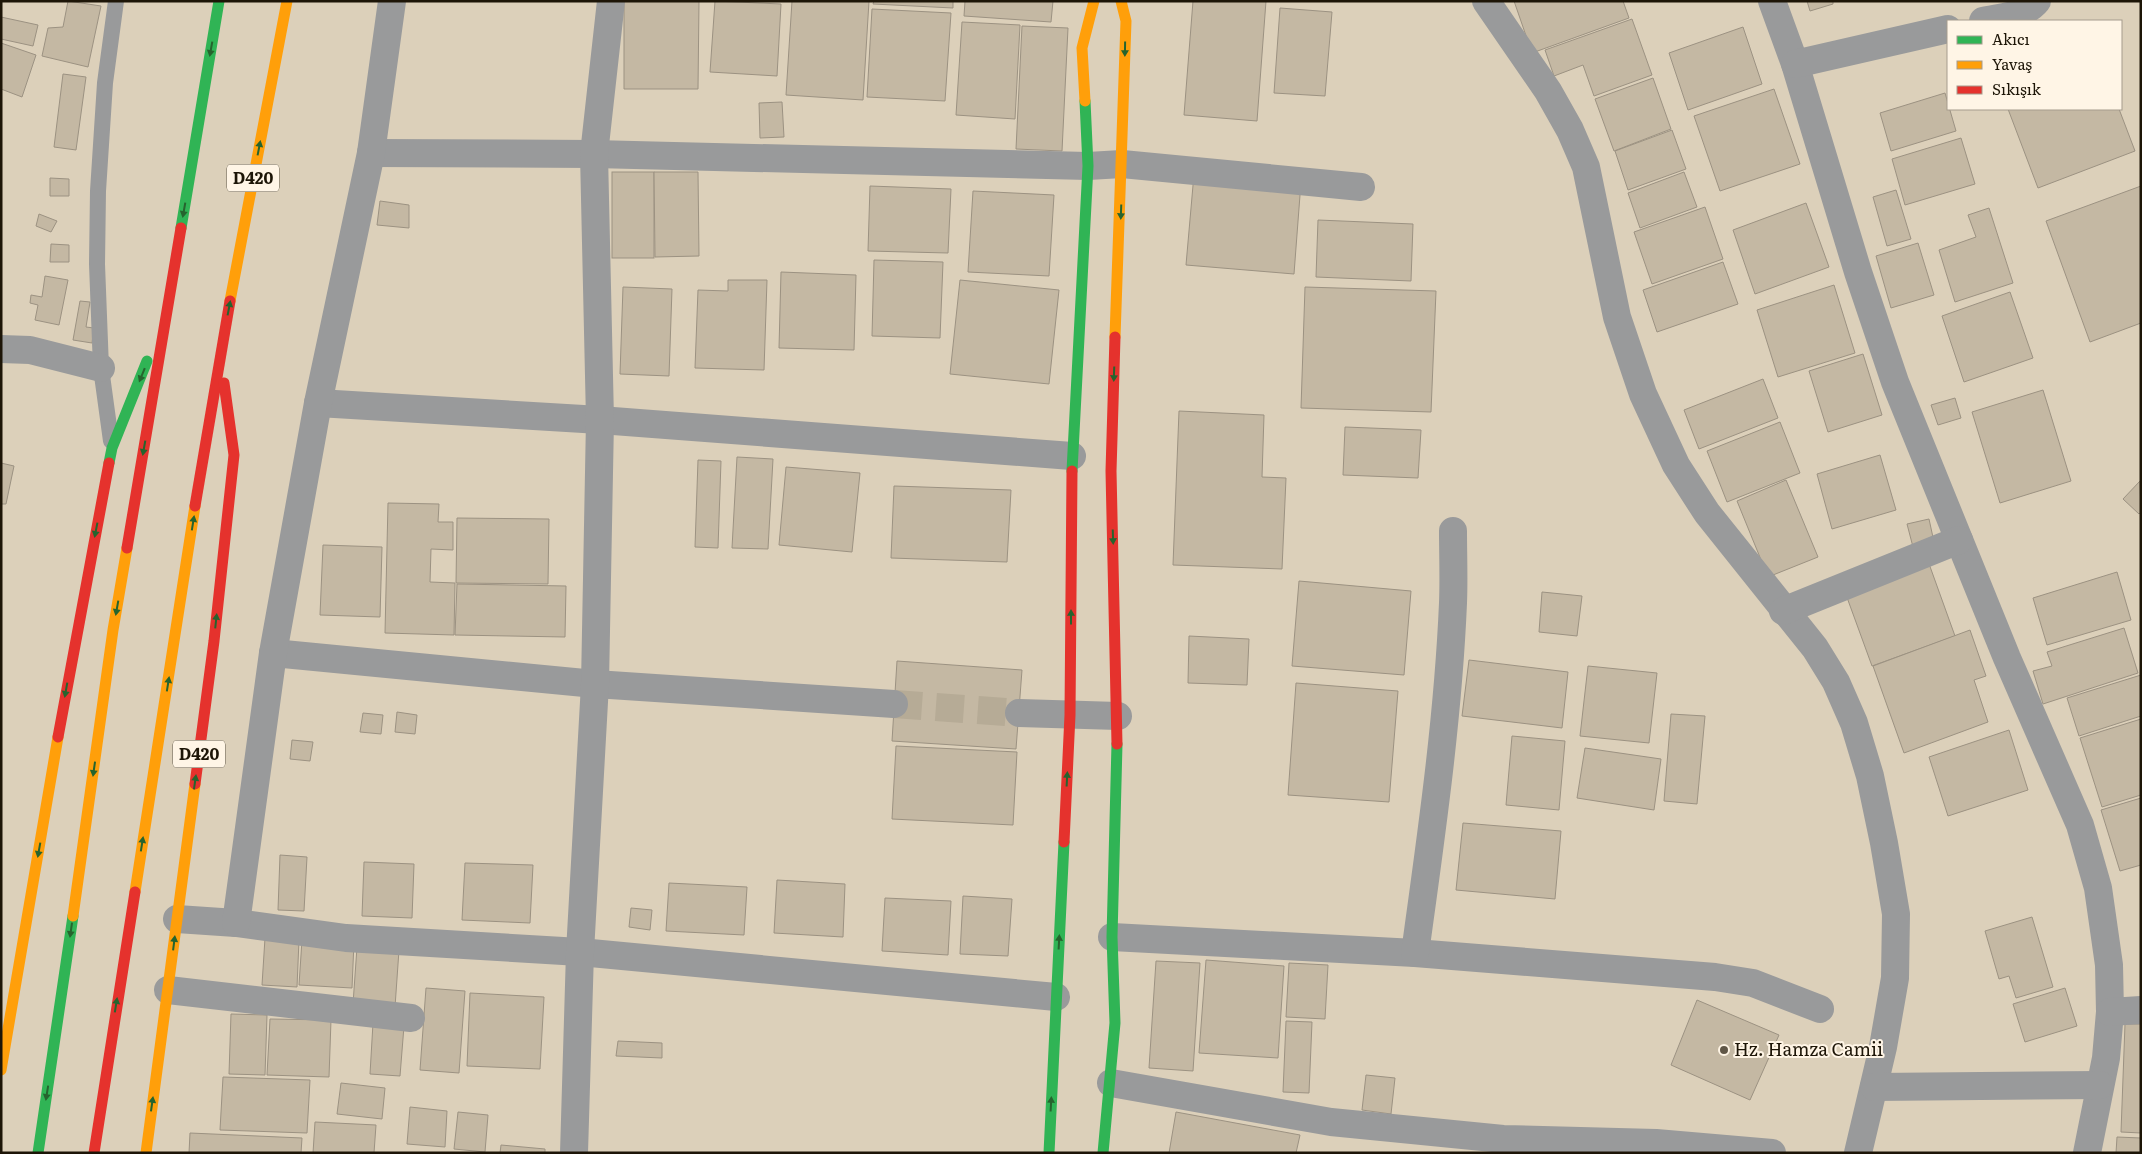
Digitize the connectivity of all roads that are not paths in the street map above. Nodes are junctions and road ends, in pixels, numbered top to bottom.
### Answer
1 (116, 1) edge
2 (220, 1) edge
3 (287, 1) edge
4 (392, 1) edge
5 (610, 1) edge
6 (1094, 1) edge
7 (1121, 1) edge
8 (1486, 1) edge
9 (1772, 1) edge
10 (2038, 1) edge
11 (1987, 20) edge
12 (1947, 29) edge
13 (1795, 64) junction
14 (371, 153) junction
15 (594, 154) junction
16 (1122, 164) junction
17 (1088, 166) junction
18 (1361, 187) dead end
19 (167, 314) junction
20 (1, 349) edge
21 (219, 356) junction
22 (101, 368) junction
23 (318, 403) junction
24 (600, 420) junction
25 (112, 448) junction
26 (1072, 456) junction
27 (1452, 531) dead end
28 (1960, 540) junction
29 (1782, 611) junction
30 (273, 653) junction
31 (595, 684) junction
32 (894, 704) tunnel mouth
33 (1019, 713) tunnel mouth
34 (1070, 716) junction
35 (1118, 716) junction
36 (177, 918) junction
37 (236, 923) junction
38 (1112, 937) junction
39 (580, 952) junction
40 (1415, 953) junction
41 (168, 990) junction
42 (1056, 997) junction
43 (1820, 1009) dead end
44 (2141, 1010) edge
45 (2110, 1012) junction
46 (411, 1018) dead end
47 (1, 1070) edge
48 (1111, 1083) junction
49 (2100, 1085) junction
50 (1874, 1087) junction
51 (1502, 1146) edge
52 (38, 1153) edge
53 (94, 1153) edge
54 (146, 1153) edge
55 (574, 1153) edge
56 (1049, 1153) edge
57 (1103, 1153) edge
58 (1772, 1153) edge
59 (1858, 1153) edge
60 (2087, 1153) edge

1 - 22 lane
2 -> 19 main road
21 -> 3 main road, D420
4 - 14 street
5 - 15 street
6 - 17 main road
7 -> 16 main road
8 - 29 street
9 - 13 street
10 - 11 street
12 - 13 street
13 - 28 street
14 - 15 street
14 - 23 street
15 - 17 street
15 - 24 street
16 - 17 street
16 - 18 street
16 -> 35 main road
17 - 26 main road
19 -> 25 main road
19 -> 52 main road
20 - 22 street
36 -> 21 main road, D420
53 -> 21 main road
22 - 25 lane
23 - 24 street
23 - 30 street
24 - 26 street
24 - 31 street
25 -> 47 main road
34 -> 26 main road
27 - 40 street
28 - 29 street
28 - 45 street
29 - 50 street
30 - 31 street
30 - 37 street
31 - 32 street
31 - 39 street
33 - 34 street
34 - 35 street
42 -> 34 main road
35 - 38 main road
36 - 37 street
41 -> 36 main road, D420
37 - 39 street
38 - 40 street
38 - 48 main road
39 - 42 street
39 - 55 street
40 - 43 street
41 - 46 street
54 -> 41 main road, D420
56 -> 42 main road
44 - 45 street
45 - 49 street
48 - 51 street
48 - 57 main road
49 - 50 street
49 - 60 street
50 - 59 street
51 - 58 street

